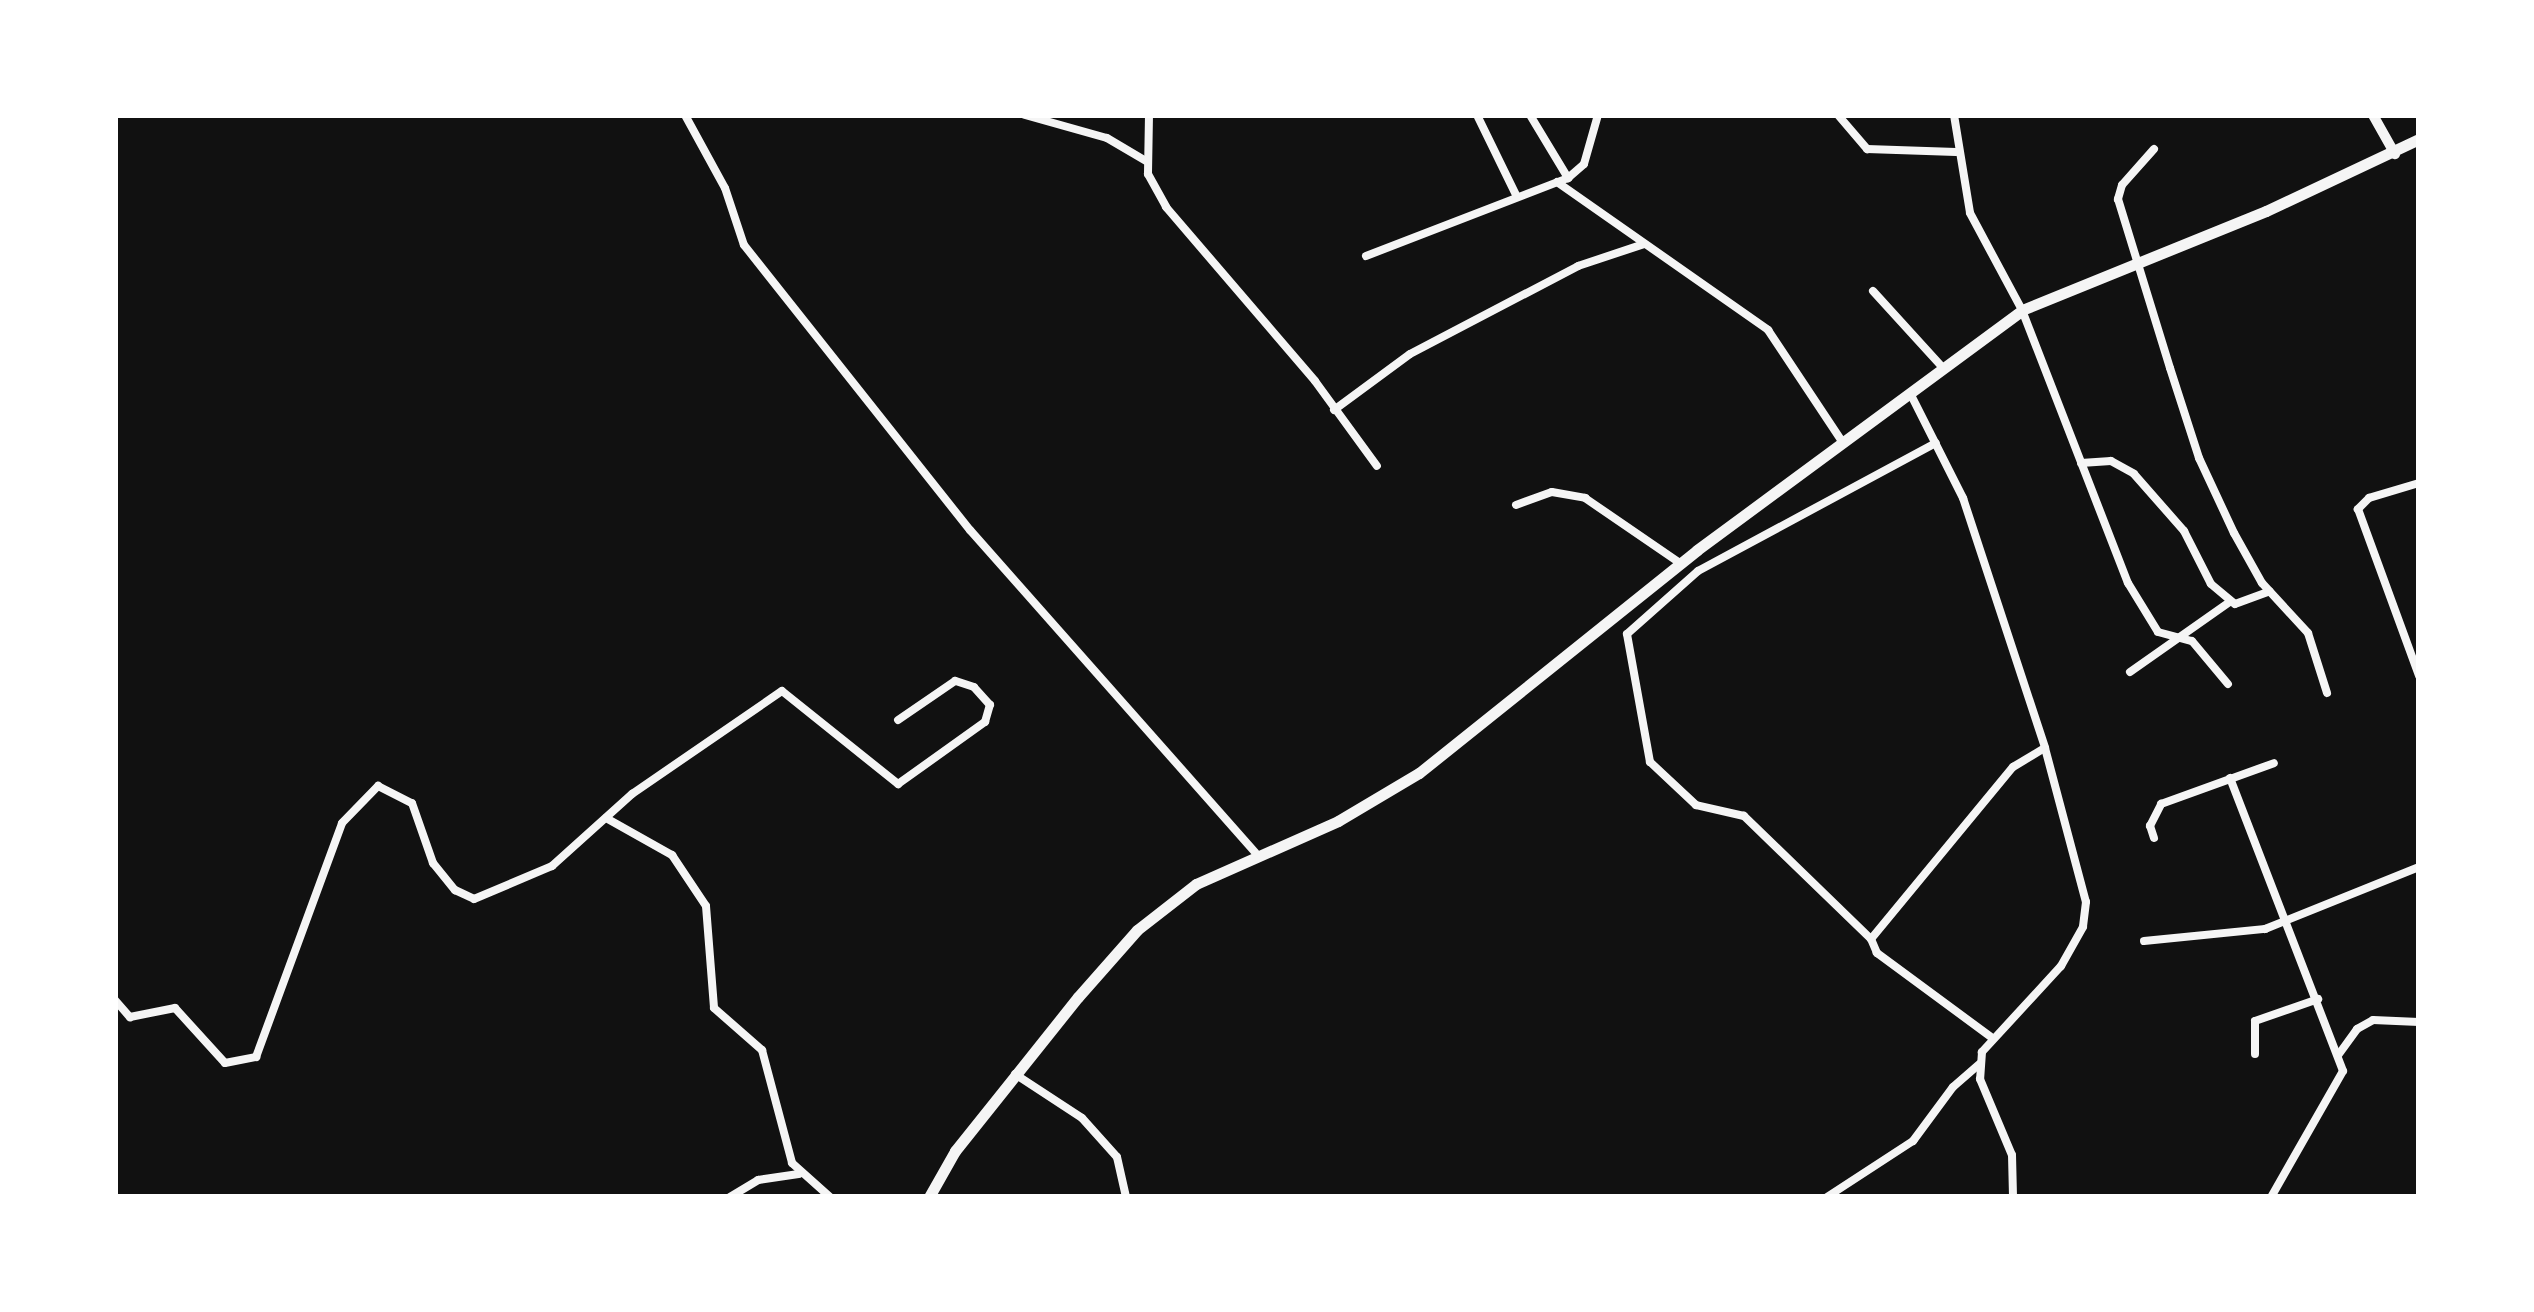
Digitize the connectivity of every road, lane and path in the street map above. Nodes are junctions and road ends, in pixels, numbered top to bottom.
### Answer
1 (685, 115) edge
2 (1025, 115) edge
3 (1149, 115) edge
4 (1477, 115) edge
5 (1530, 115) edge
6 (1598, 115) edge
7 (1838, 115) edge
8 (1954, 115) edge
9 (2373, 115) edge
10 (2419, 139) edge
11 (2154, 149) dead end
12 (1956, 152) junction
13 (2395, 154) junction
14 (1146, 161) junction
15 (1568, 178) junction
16 (1558, 182) junction
17 (1517, 198) junction
18 (1644, 244) junction
19 (1366, 256) dead end
20 (2138, 260) junction
21 (1873, 292) dead end
22 (2022, 310) junction
23 (1943, 368) junction
24 (1910, 393) junction
25 (1334, 410) junction
26 (1843, 443) junction
27 (1936, 443) junction
28 (2081, 462) junction
29 (1377, 466) dead end
30 (2419, 483) edge
31 (1516, 506) dead end
32 (1680, 563) junction
33 (2270, 591) junction
34 (2231, 601) junction
35 (2178, 636) junction
36 (2130, 672) dead end
37 (2419, 676) edge
38 (2228, 684) dead end
39 (2327, 692) dead end
40 (898, 720) dead end
41 (2045, 748) junction
42 (2274, 763) dead end
43 (2230, 778) junction
44 (606, 818) junction
45 (2154, 838) dead end
46 (1256, 853) junction
47 (2419, 867) edge
48 (2288, 923) junction
49 (1871, 939) junction
50 (2144, 941) dead end
51 (2318, 999) junction
52 (115, 1000) edge
53 (2419, 1022) edge
54 (1991, 1037) junction
55 (2255, 1054) dead end
56 (2339, 1055) junction
57 (1979, 1064) junction
58 (1016, 1074) junction
59 (799, 1174) junction
60 (730, 1197) edge
61 (830, 1197) edge
62 (929, 1197) edge
63 (1126, 1197) edge
64 (1827, 1197) edge
65 (2013, 1197) edge
66 (2271, 1197) edge

1 - 46 street
2 - 14 street
3 - 14 street
4 - 17 street
5 - 15 street
6 - 15 street
7 - 12 street
8 - 12 street
9 - 13 street
10 - 13 main road
11 - 20 street
12 - 22 street
13 - 20 main road
14 - 25 street
15 - 16 street
16 - 17 street
16 - 18 street
17 - 19 street
18 - 25 street
18 - 26 street
20 - 22 main road
20 - 33 street
21 - 23 street
22 - 23 main road
22 - 28 street
23 - 24 main road
24 - 26 main road
24 - 27 street
25 - 29 street
26 - 32 main road
27 - 41 street
27 - 49 street
28 - 34 street
28 - 35 street
30 - 37 street
31 - 32 street
32 - 46 main road
33 - 34 street
33 - 39 street
34 - 35 street
35 - 36 street
35 - 38 street
40 - 44 street
41 - 49 street
41 - 54 street
42 - 43 street
43 - 45 street
43 - 48 street
44 - 52 street
44 - 59 street
46 - 58 main road
47 - 48 street
48 - 50 street
48 - 51 street
49 - 54 street
51 - 55 street
51 - 56 street
53 - 56 street
54 - 57 street
56 - 66 street
57 - 64 street
57 - 65 street
58 - 62 main road
58 - 63 street
59 - 60 street
59 - 61 street

